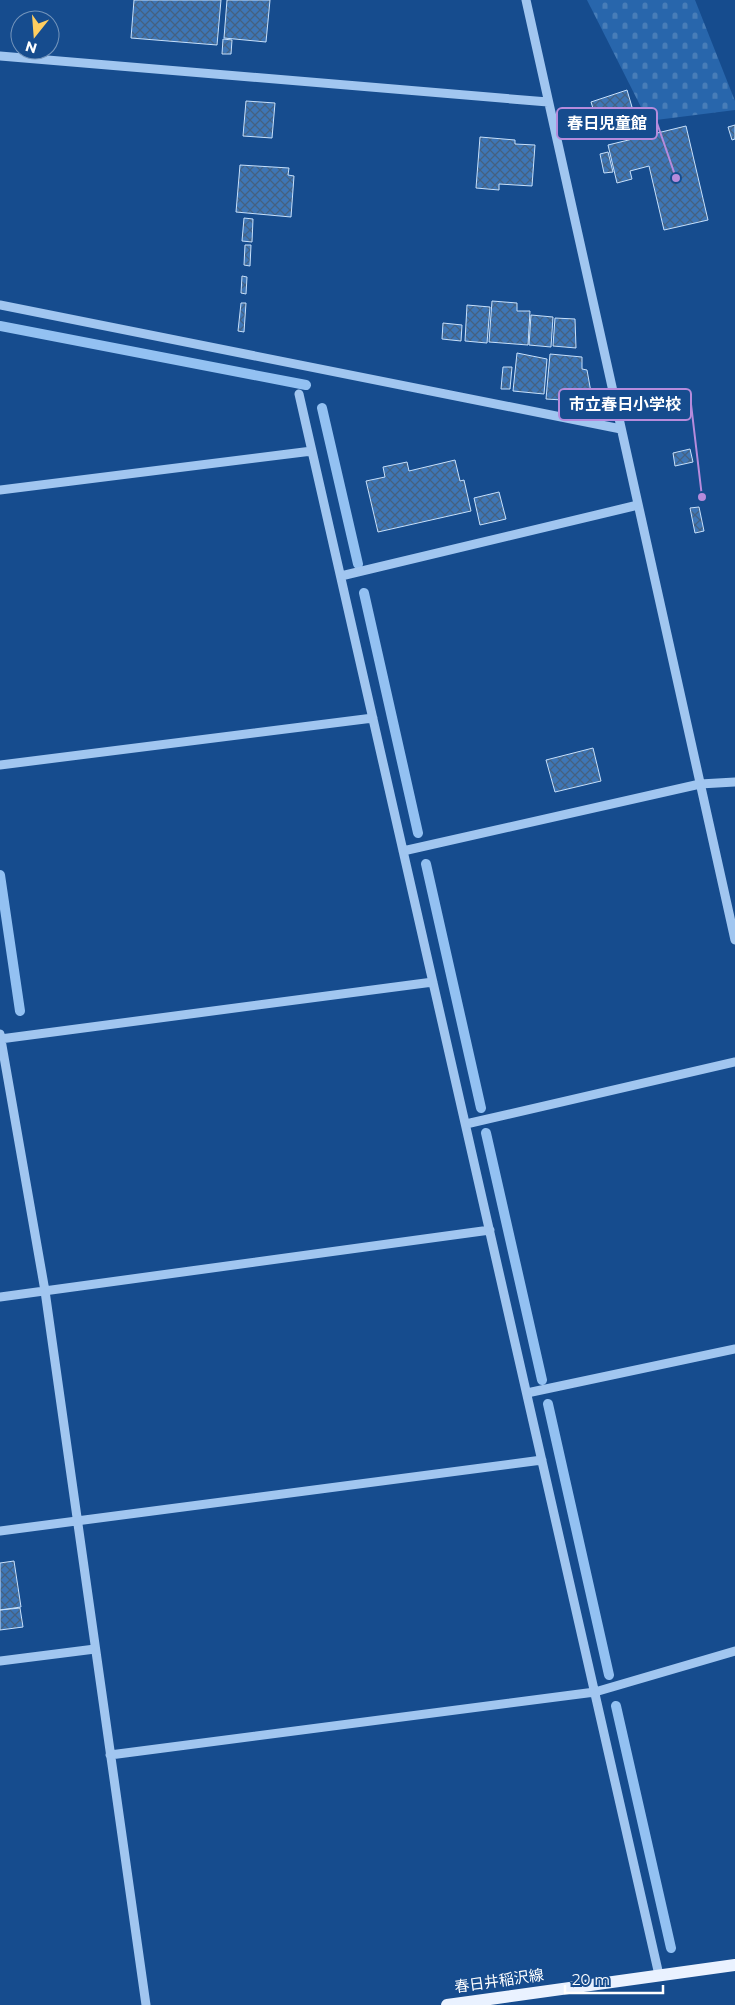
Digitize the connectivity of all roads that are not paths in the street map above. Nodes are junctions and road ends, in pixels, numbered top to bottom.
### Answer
1 (526, 0) edge
2 (0, 56) edge
3 (548, 102) junction
4 (0, 305) edge
5 (299, 394) dead end
6 (621, 429) junction
7 (312, 451) junction
8 (0, 490) edge
9 (638, 505) junction
10 (341, 576) junction
11 (373, 718) junction
12 (0, 765) edge
13 (735, 782) edge
14 (700, 784) junction
15 (403, 851) junction
16 (735, 940) edge
17 (433, 982) junction
18 (0, 1034) edge
19 (0, 1039) edge
20 (735, 1062) edge
21 (466, 1124) junction
22 (490, 1230) junction
23 (44, 1291) junction
24 (0, 1297) edge
25 (735, 1349) edge
26 (527, 1393) junction
27 (542, 1460) junction
28 (77, 1521) junction
29 (0, 1531) edge
30 (95, 1648) junction
31 (735, 1651) edge
32 (0, 1660) edge
33 (595, 1692) junction
34 (110, 1755) junction
35 (735, 1965) edge
36 (659, 1975) junction
37 (146, 2005) edge
38 (447, 2005) edge

1 - 3 street
2 - 3 street
3 - 6 street
4 - 6 street
5 - 7 street
6 - 9 street
7 - 8 street
7 - 10 street
9 - 10 street
9 - 14 street
10 - 11 street
11 - 12 street
11 - 15 street
13 - 14 street
14 - 15 street
14 - 16 street
15 - 17 street
17 - 19 street
17 - 21 street
18 - 19 street
19 - 23 street
20 - 21 street
21 - 22 street
22 - 23 street
22 - 26 street
23 - 24 street
23 - 28 street
25 - 26 street
26 - 27 street
27 - 28 street
27 - 33 street
28 - 29 street
28 - 30 street
30 - 32 street
30 - 34 street
31 - 33 street
33 - 34 street
33 - 36 street
34 - 37 street
35 - 36 main road, 春日井稲沢線
36 - 38 main road, 春日井稲沢線

